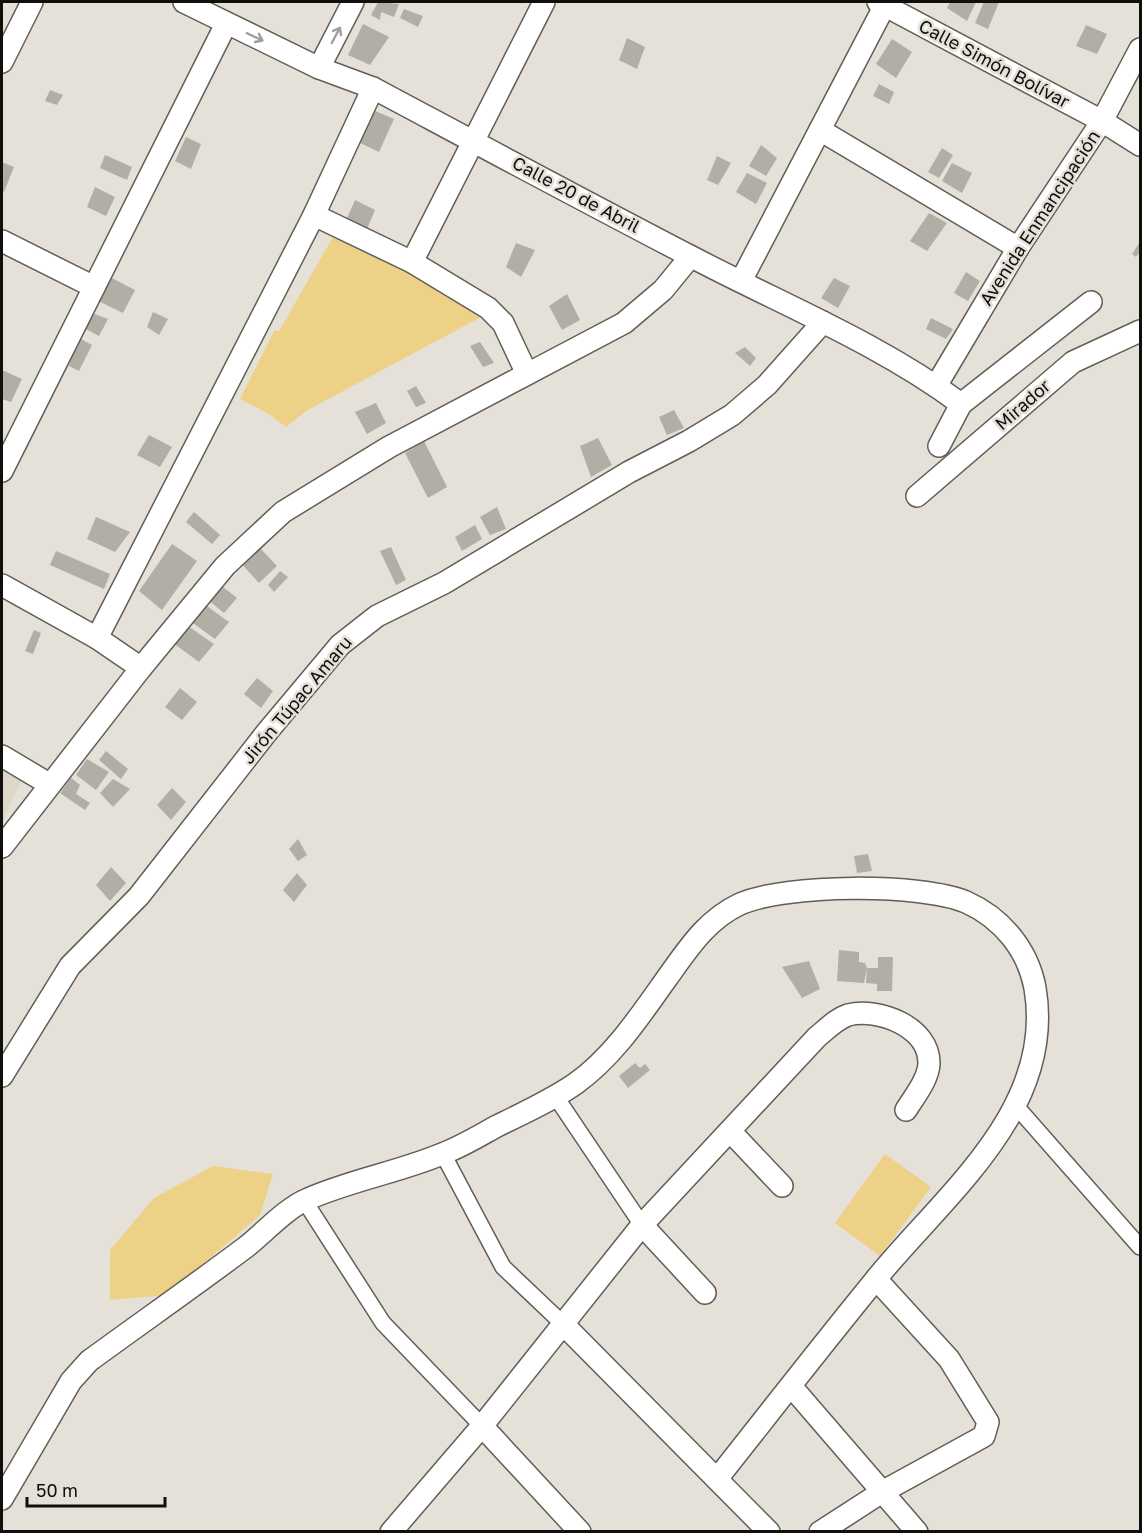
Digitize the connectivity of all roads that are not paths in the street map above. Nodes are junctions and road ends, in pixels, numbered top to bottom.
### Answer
1 (32, 2) edge
2 (184, 2) edge
3 (353, 2) edge
4 (544, 2) edge
5 (881, 3) edge
6 (226, 24) junction
7 (1140, 50) edge
8 (2, 62) edge
9 (319, 68) junction
10 (373, 88) junction
11 (1102, 121) junction
12 (820, 130) junction
13 (471, 140) junction
14 (1140, 145) edge
15 (314, 216) junction
16 (2, 241) edge
17 (1018, 248) junction
18 (690, 256) junction
19 (412, 262) junction
20 (741, 281) junction
21 (94, 287) junction
22 (1091, 302) dead end
23 (823, 322) junction
24 (1140, 331) edge
25 (527, 374) junction
26 (936, 386) junction
27 (961, 404) junction
28 (939, 446) dead end
29 (2, 471) edge
30 (917, 496) dead end
31 (2, 585) edge
32 (97, 638) junction
33 (141, 668) junction
34 (2, 756) edge
35 (50, 784) junction
36 (2, 847) edge
37 (2, 1076) edge
38 (556, 1097) junction
39 (1015, 1106) junction
40 (906, 1110) dead end
41 (730, 1131) junction
42 (443, 1154) junction
43 (782, 1186) dead end
44 (304, 1200) junction
45 (642, 1225) junction
46 (1140, 1247) edge
47 (876, 1279) junction
48 (705, 1293) dead end
49 (563, 1324) junction
50 (791, 1386) junction
51 (482, 1426) junction
52 (717, 1479) junction
53 (882, 1492) junction
54 (2, 1499) edge
55 (391, 1532) edge
56 (580, 1532) edge
57 (769, 1532) edge
58 (820, 1532) edge
59 (917, 1532) edge

1 - 8 street
2 - 6 street, Calle 20 de Abril
9 -> 3 street
4 - 13 street
5 - 11 street, Calle Simón Bolívar
5 - 12 street
6 -> 9 street, Calle 20 de Abril
6 - 21 street
7 - 11 street, Avenida Enmancipación
9 - 10 street, Calle 20 de Abril
10 - 13 street, Calle 20 de Abril
10 - 15 street
11 - 14 street, Calle Simón Bolívar
11 - 17 street, Avenida Enmancipación
12 - 17 street
12 - 20 street
13 - 18 street, Calle 20 de Abril
13 - 19 street
15 - 19 street
15 - 32 street
16 - 21 street
17 - 26 street, Avenida Enmancipación
18 - 20 street, Calle 20 de Abril
18 - 25 street
19 - 25 street
20 - 23 street, Calle 20 de Abril
21 - 29 street
22 - 27 street
23 - 26 street, Calle 20 de Abril
23 - 37 street, Jirón Túpac Amaru
24 - 30 street, Mirador
25 - 33 street
26 - 27 street, Calle 20 de Abril
27 - 28 street
31 - 32 street
32 - 33 street
33 - 35 street
34 - 35 street
35 - 36 street
38 - 39 street
38 - 42 street
38 - 45 street
39 - 46 street
39 - 47 street
40 - 41 street
41 - 43 street
41 - 45 street
42 - 44 street
42 - 49 street
44 - 51 street
44 - 54 street
45 - 48 street
45 - 49 street
47 - 50 street
47 - 53 street
49 - 51 street
49 - 52 street
50 - 52 street
50 - 53 street
51 - 55 street
51 - 56 street
52 - 57 street
53 - 58 street
53 - 59 street

